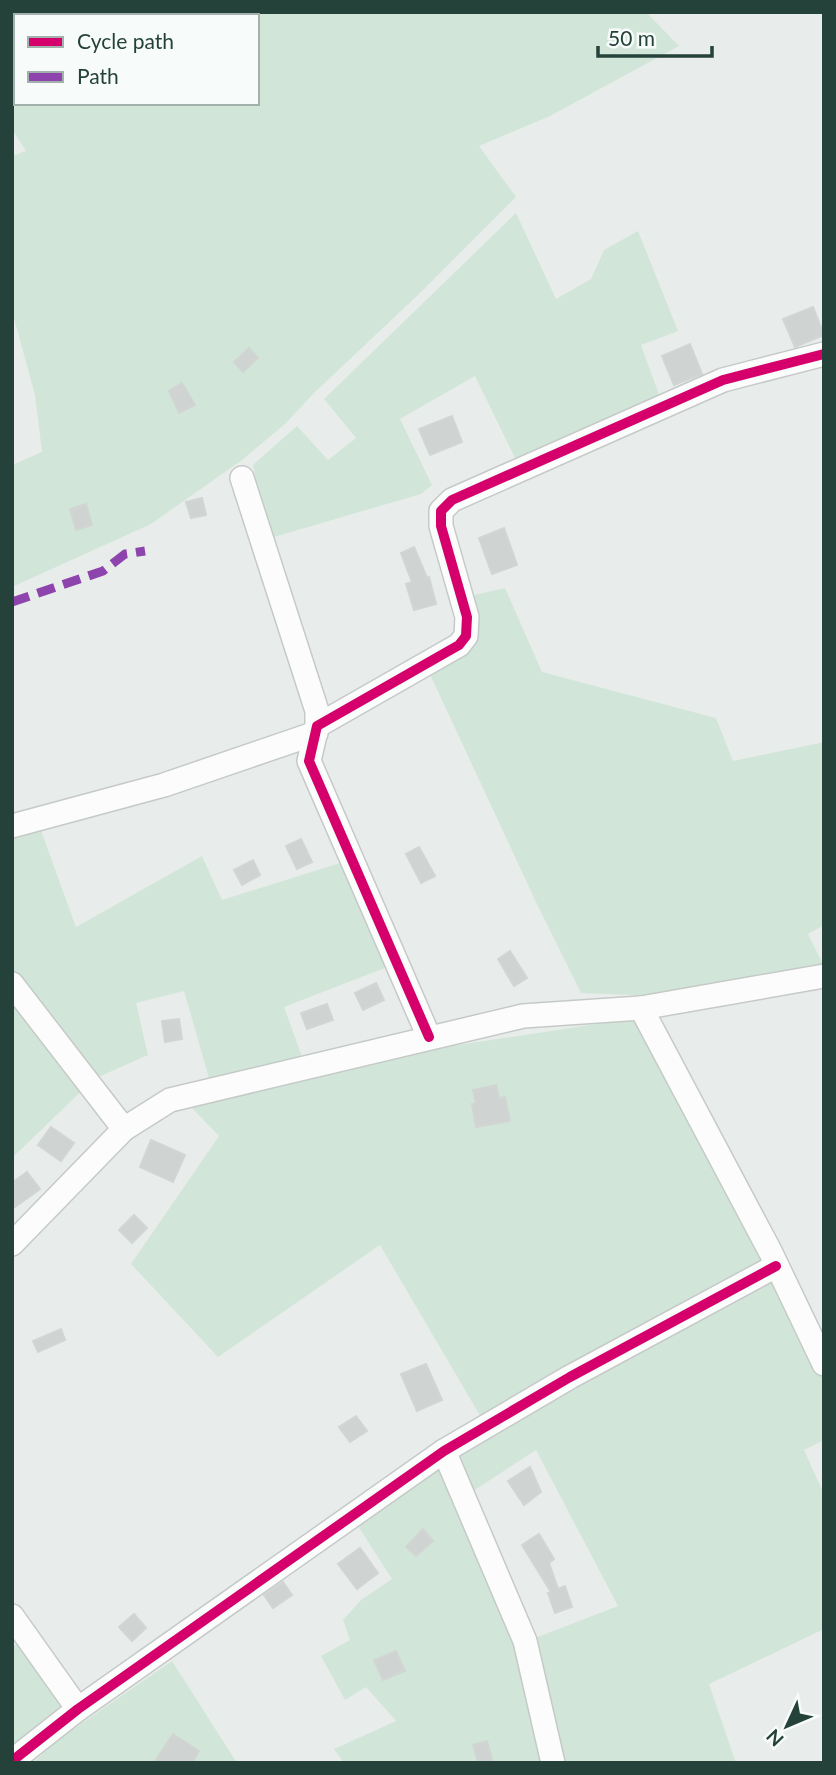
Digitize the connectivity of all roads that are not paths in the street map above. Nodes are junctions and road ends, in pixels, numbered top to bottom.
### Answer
1 (824, 354) edge
2 (243, 478) dead end
3 (317, 730) junction
4 (12, 826) edge
5 (824, 976) edge
6 (12, 984) edge
7 (641, 1008) junction
8 (429, 1037) junction
9 (124, 1129) junction
10 (12, 1244) edge
11 (776, 1266) junction
12 (824, 1364) edge
13 (444, 1451) junction
14 (12, 1616) edge
15 (78, 1709) junction
16 (12, 1761) edge
17 (553, 1763) edge

1 - 3 street
2 - 3 street
3 - 4 street
3 - 8 street
5 - 7 street
6 - 9 street
7 - 8 street
7 - 11 street
8 - 9 street
9 - 10 street
11 - 12 street
11 - 13 street
13 - 15 street
13 - 17 street
14 - 15 street
15 - 16 street

